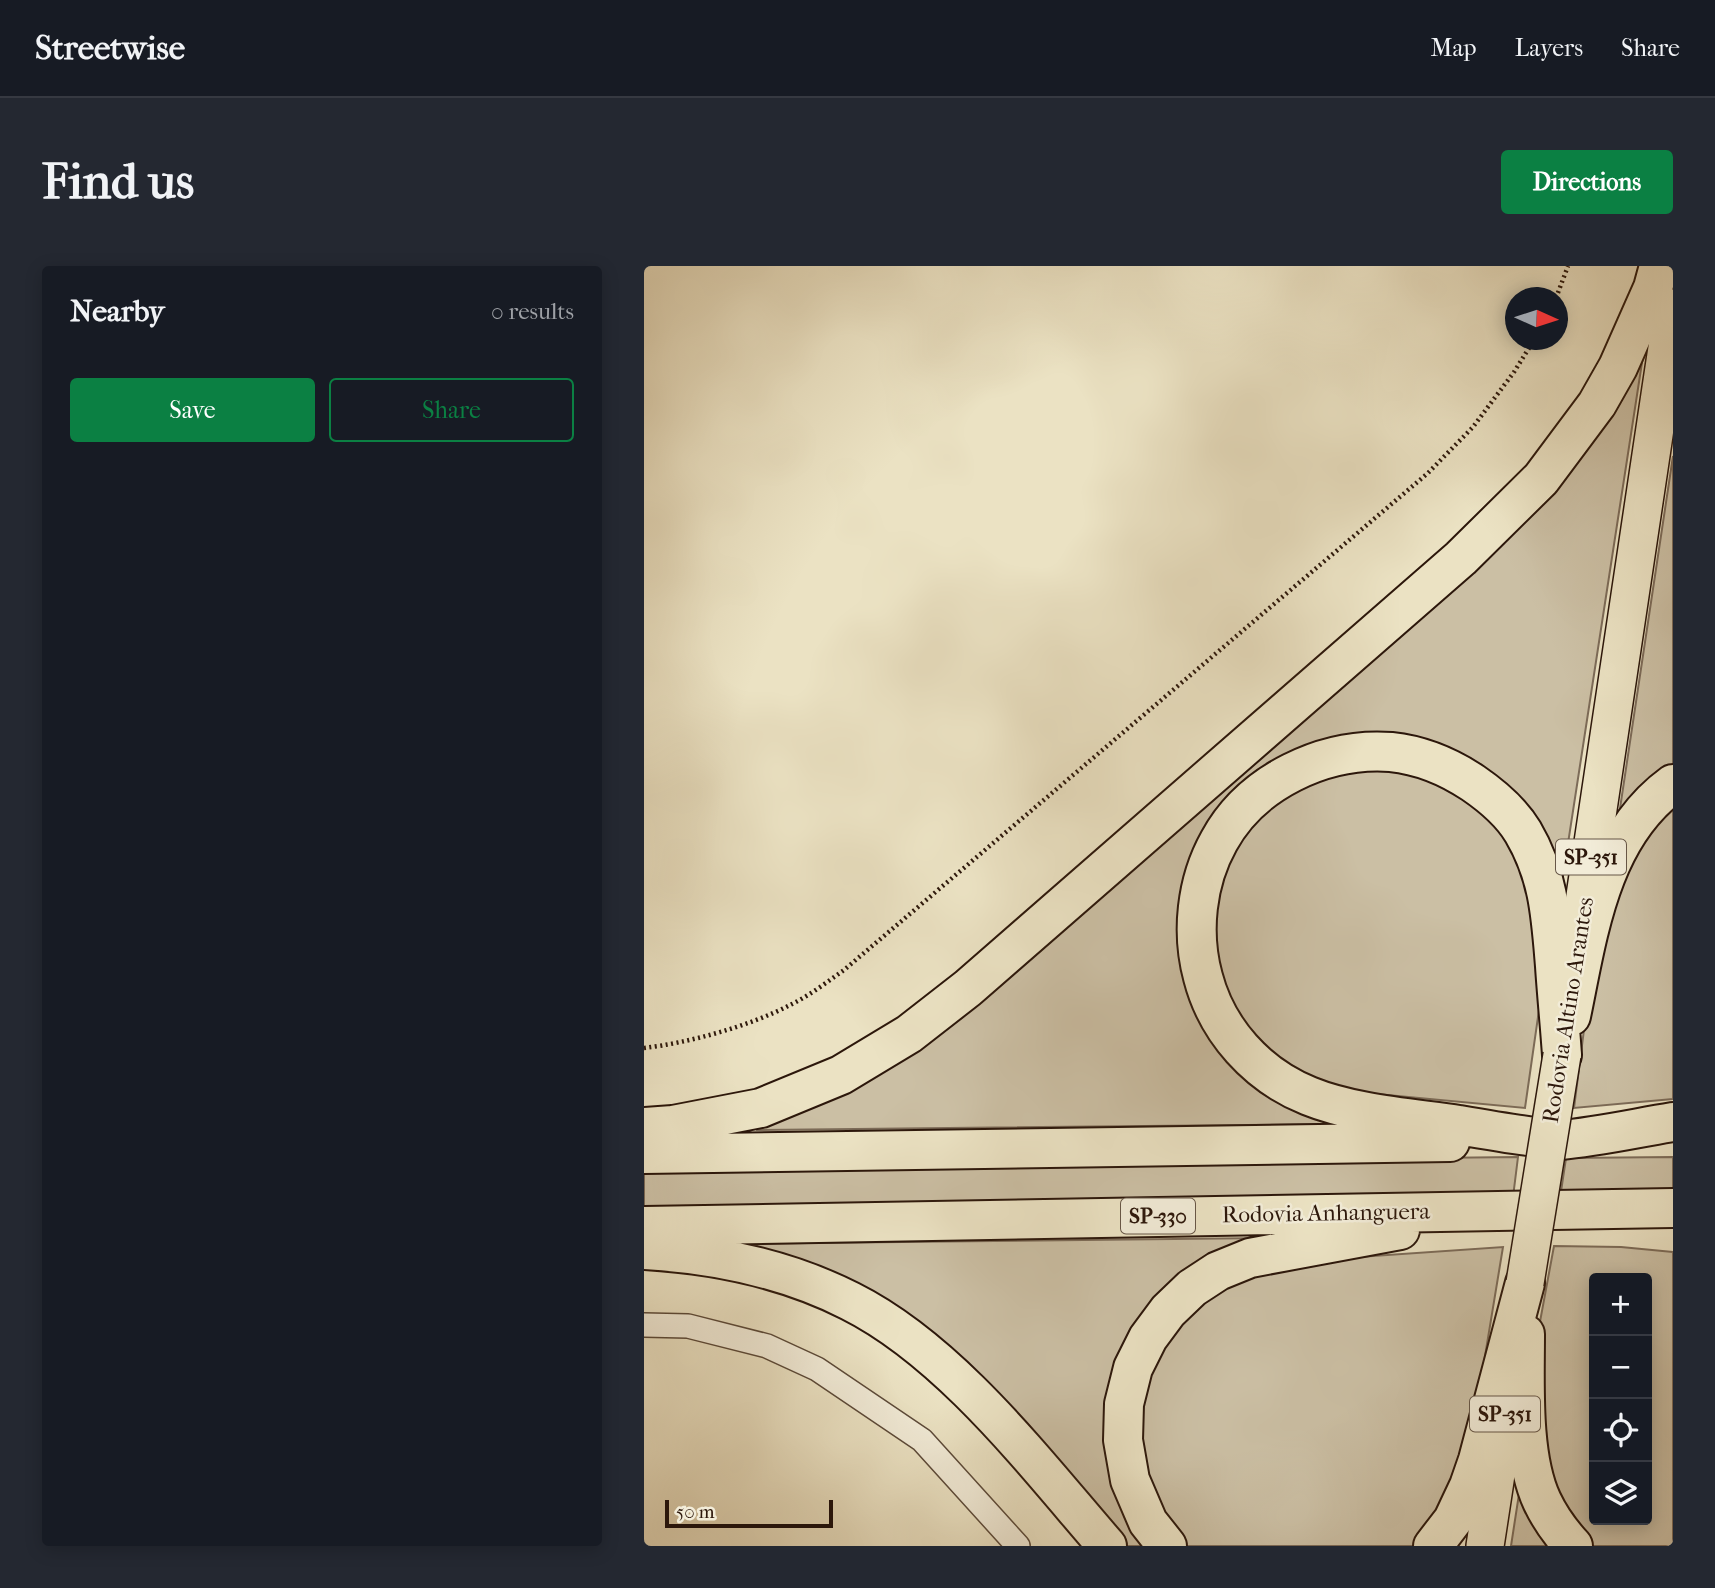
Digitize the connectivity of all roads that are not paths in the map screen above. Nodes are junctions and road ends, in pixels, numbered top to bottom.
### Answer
1 (1659, 266) edge
2 (1673, 308) edge
3 (1673, 784) edge
4 (1562, 1055) junction
5 (1673, 1122) edge
6 (644, 1128) edge
7 (1673, 1139) edge
8 (1556, 1141) junction
9 (644, 1154) edge
10 (1673, 1208) edge
11 (1510, 1210) junction
12 (644, 1226) edge
13 (1673, 1236) edge
14 (644, 1250) edge
15 (1525, 1283) junction
16 (644, 1325) edge
17 (1018, 1546) edge
18 (1107, 1546) edge
19 (1167, 1546) edge
20 (1433, 1546) edge
21 (1485, 1546) edge
22 (1573, 1546) edge

1 - 6 highway
2 - 4 main road, Rodovia Altino Arantes / SP-351
3 - 4 highway
4 - 8 highway
4 - 15 main road, Rodovia Altino Arantes / SP-351, bridge
5 - 8 highway
7 - 8 highway
8 - 9 highway
10 - 11 highway, Rodovia Anhanguera / SP-330
11 - 12 highway, Rodovia Anhanguera / SP-330
11 - 13 highway
11 - 19 highway
14 - 18 highway
15 - 20 highway
15 - 21 main road, Rodovia Altino Arantes / SP-351
15 - 22 highway
16 - 17 street

